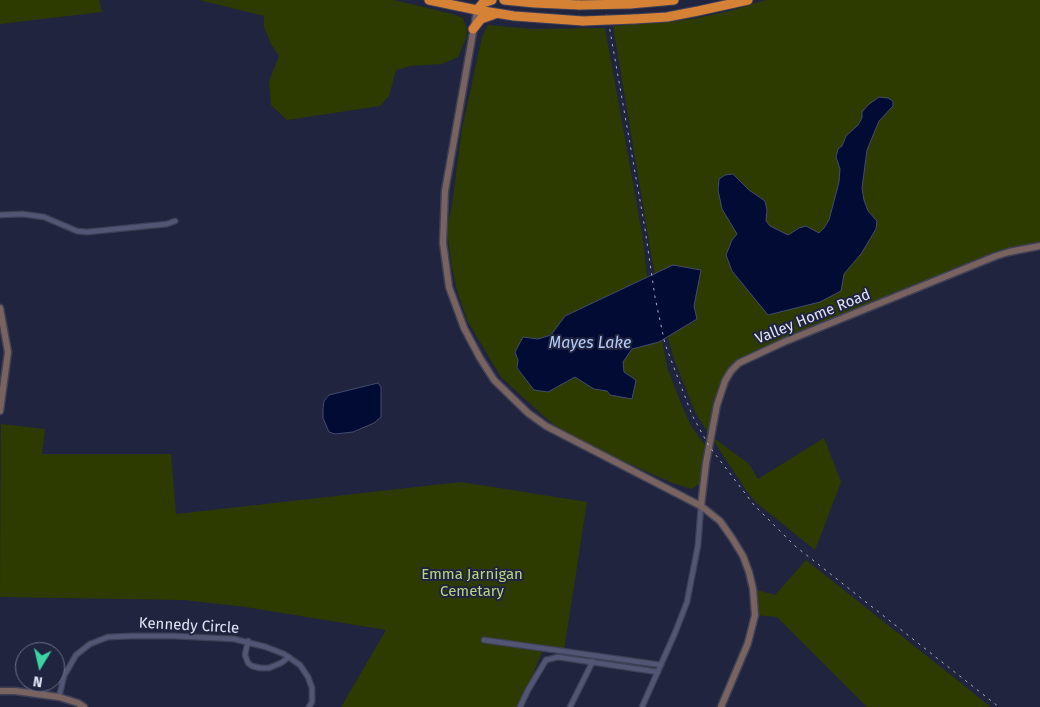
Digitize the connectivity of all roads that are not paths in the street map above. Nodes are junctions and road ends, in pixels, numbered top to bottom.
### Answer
1 (429, 0) edge
2 (472, 0) edge
3 (492, 0) edge
4 (504, 0) edge
5 (674, 0) edge
6 (748, 0) edge
7 (477, 10) junction
8 (498, 14) junction
9 (474, 29) junction
10 (0, 215) edge
11 (175, 221) dead end
12 (1040, 246) edge
13 (0, 308) edge
14 (0, 411) edge
15 (701, 506) junction
16 (484, 640) dead end
17 (248, 641) junction
18 (288, 657) junction
19 (593, 662) junction
20 (660, 665) junction
21 (658, 672) junction
22 (0, 691) edge
23 (58, 697) junction
24 (84, 707) edge
25 (309, 707) edge
26 (520, 707) edge
27 (570, 707) edge
28 (642, 707) edge
29 (721, 707) edge

1 - 7 highway
2 - 7 highway
3 - 7 highway
4 - 5 highway, bridge
6 - 8 highway, bridge
7 - 8 highway
7 - 9 main road
8 - 9 highway
9 - 15 main road
10 - 11 street
12 - 15 main road, Valley Home Road
13 - 14 main road
15 - 20 street
15 - 29 main road
16 - 20 street
17 - 18 street, Kennedy Circle
17 - 18 street
17 - 23 street, Kennedy Circle
18 - 25 street, Kennedy Circle
19 - 21 street
19 - 26 street
19 - 27 street
20 - 21 street
21 - 28 street
22 - 23 main road
23 - 24 main road

